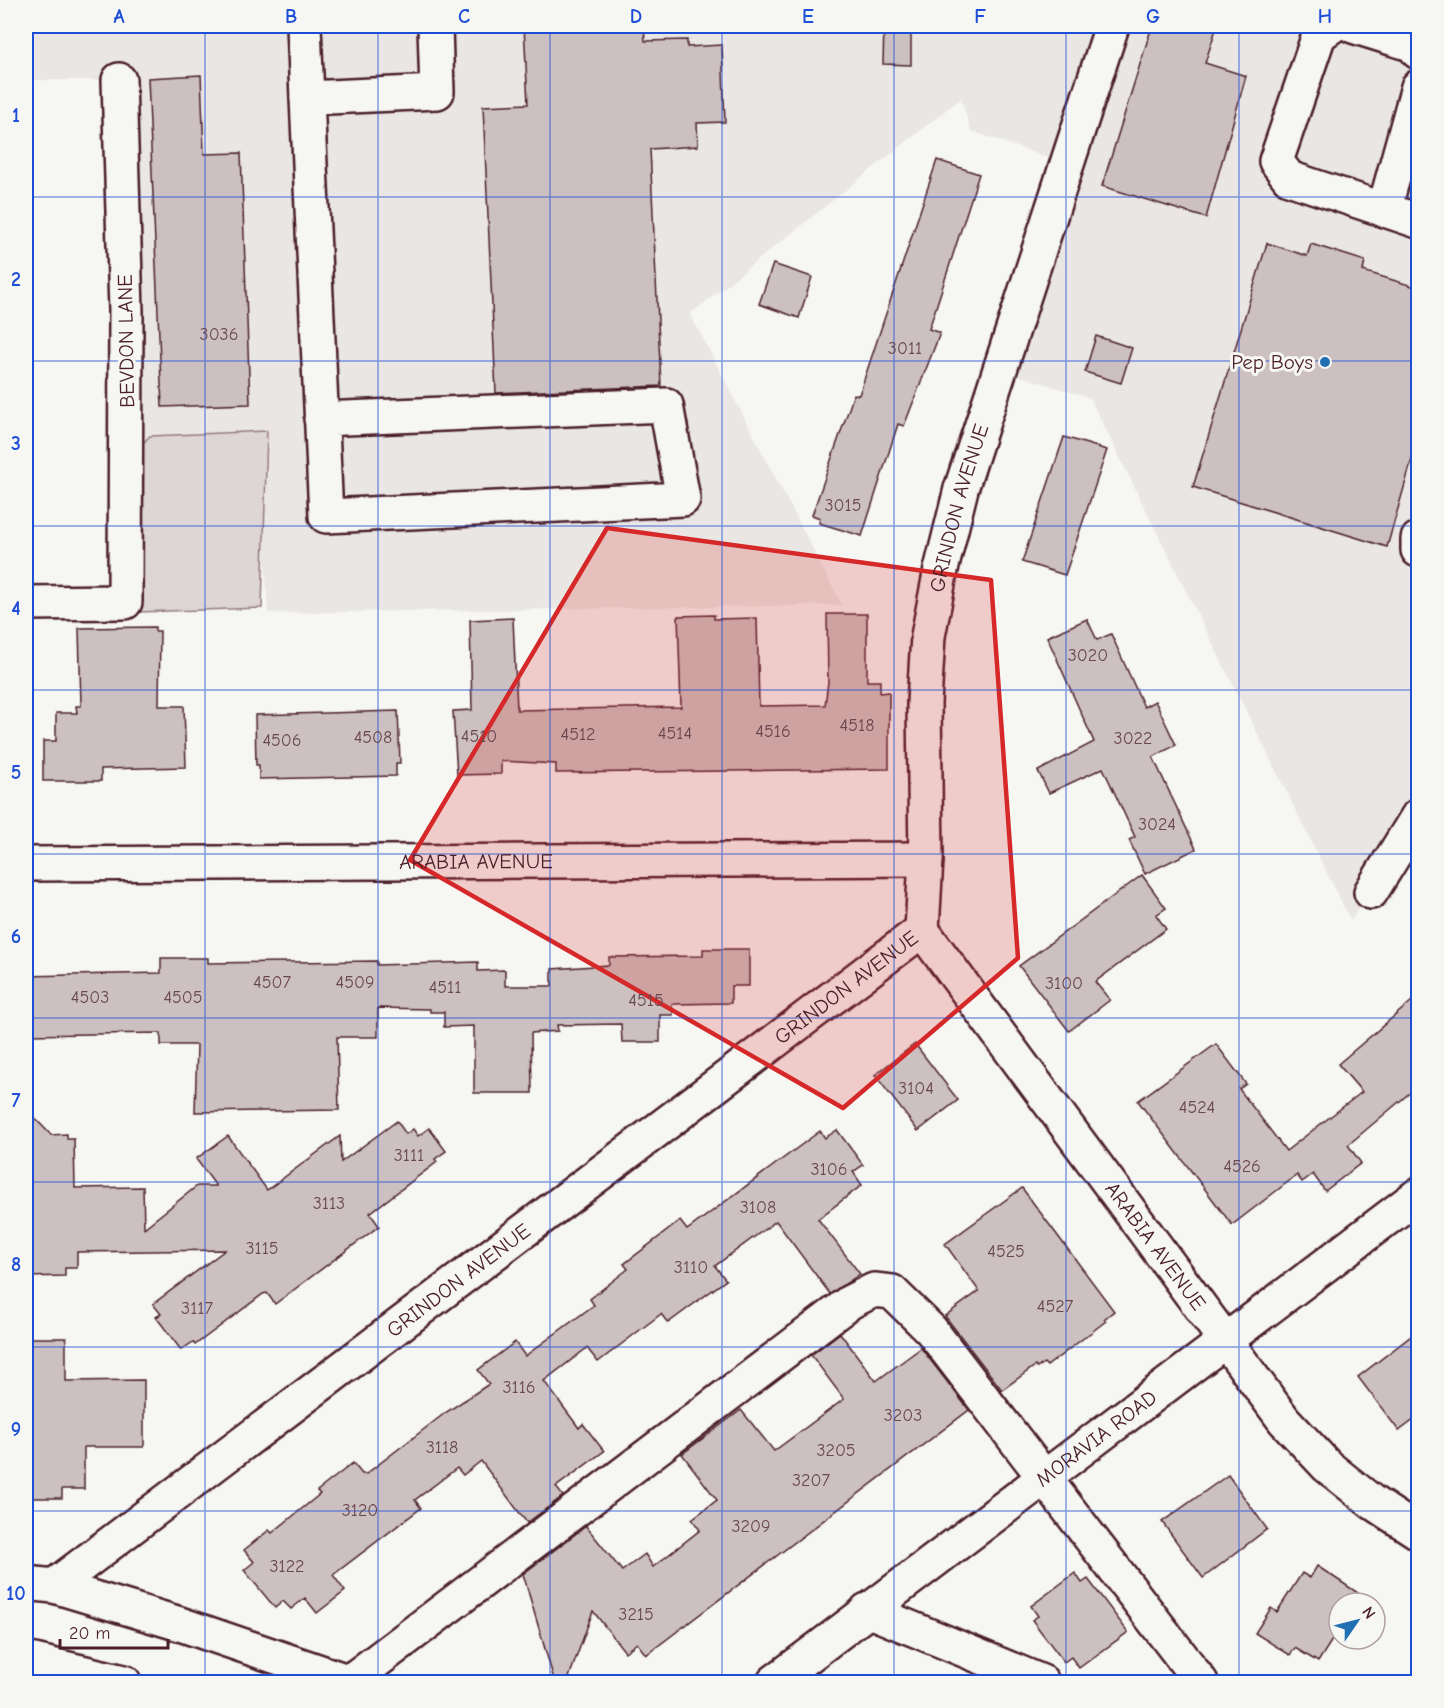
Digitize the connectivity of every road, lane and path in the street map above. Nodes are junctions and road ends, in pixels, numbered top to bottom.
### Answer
1 (304, 26) edge
2 (435, 26) edge
3 (1112, 26) edge
4 (1332, 26) edge
5 (1353, 26) edge
6 (1419, 52) edge
7 (119, 80) dead end
8 (1419, 87) edge
9 (307, 98) junction
10 (1384, 210) junction
11 (1419, 221) edge
12 (321, 419) junction
13 (1419, 539) edge
14 (1419, 550) edge
15 (26, 603) edge
16 (1419, 816) edge
17 (926, 859) junction
18 (26, 864) edge
19 (1371, 892) dead end
20 (922, 930) junction
21 (1419, 1195) edge
22 (1225, 1341) junction
23 (1044, 1477) junction
24 (1419, 1532) edge
25 (40, 1584) edge
26 (867, 1610) junction
27 (26, 1659) edge
28 (350, 1682) edge
29 (124, 1683) edge
30 (774, 1683) edge
31 (1042, 1683) edge
32 (1200, 1683) edge

1 - 9 street
2 - 9 street
3 - 17 street, GRINDON AVENUE
4 - 10 street
5 - 6 street
7 - 15 street, BEVDON LANE
8 - 10 street
9 - 12 street
10 - 11 street
12 - 12 street
13 - 14 street
16 - 19 street
17 - 18 street, ARABIA AVENUE
17 - 20 street, GRINDON AVENUE
20 - 22 street, ARABIA AVENUE
20 - 25 street, GRINDON AVENUE
21 - 22 street, MORAVIA ROAD
22 - 23 street, MORAVIA ROAD
22 - 24 street, ARABIA AVENUE
23 - 26 street, MORAVIA ROAD
23 - 28 street
23 - 32 street
25 - 28 street
26 - 30 street, MORAVIA ROAD
26 - 31 street
27 - 29 street

